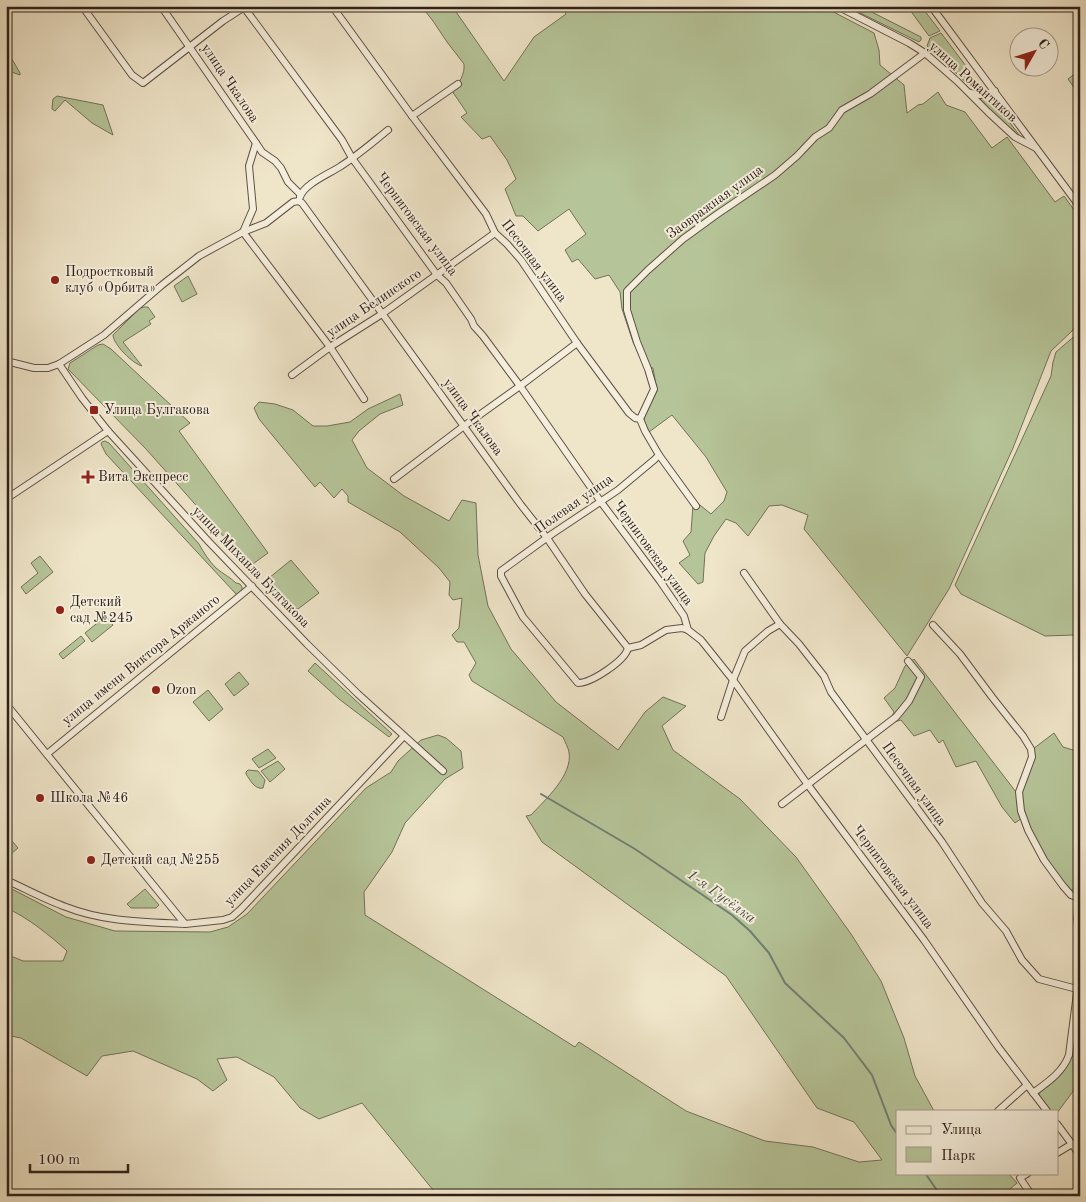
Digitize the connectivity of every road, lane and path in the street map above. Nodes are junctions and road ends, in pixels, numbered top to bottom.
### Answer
1 (82, 6) edge
2 (161, 6) edge
3 (332, 6) edge
4 (837, 6) edge
5 (931, 6) edge
6 (244, 7) edge
7 (190, 47) junction
8 (925, 53) junction
9 (458, 84) dead end
10 (994, 91) junction
11 (967, 92) junction
12 (412, 116) junction
13 (388, 130) dead end
14 (256, 144) junction
15 (1038, 150) junction
16 (352, 158) junction
17 (300, 197) junction
18 (1080, 207) edge
19 (243, 232) junction
20 (495, 233) junction
21 (437, 275) junction
22 (382, 314) junction
23 (577, 343) junction
24 (330, 348) junction
25 (6, 361) edge
26 (59, 364) junction
27 (292, 376) dead end
28 (520, 386) junction
29 (364, 399) dead end
30 (640, 419) junction
31 (464, 426) junction
32 (108, 431) junction
33 (659, 455) junction
34 (394, 479) dead end
35 (6, 499) edge
36 (600, 502) junction
37 (696, 506) dead end
38 (547, 538) junction
39 (744, 573) dead end
40 (252, 586) junction
41 (780, 624) junction
42 (933, 625) dead end
43 (688, 630) junction
44 (628, 648) junction
45 (908, 661) dead end
46 (733, 680) junction
47 (6, 704) edge
48 (721, 717) dead end
49 (404, 736) junction
50 (866, 740) junction
51 (47, 754) junction
52 (443, 771) dead end
53 (808, 785) junction
54 (782, 804) dead end
55 (6, 880) edge
56 (1080, 891) edge
57 (1079, 898) edge
58 (185, 924) junction
59 (1080, 942) edge
60 (1080, 970) edge
61 (1077, 989) junction
62 (1027, 1085) junction
63 (1034, 1093) junction
64 (999, 1110) edge
65 (1046, 1110) edge
66 (1058, 1125) edge
67 (1075, 1144) edge
68 (1058, 1152) edge
69 (1080, 1154) edge
70 (1026, 1174) edge
71 (1032, 1196) edge

1 - 7 street
2 - 7 street, улица Чкалова
3 - 12 street, Песочная улица
4 - 8 street, улица Романтиков
5 - 10 street, улица Романтиков
6 - 7 street
6 - 16 street, Черниговская улица
7 - 14 street, улица Чкалова
8 - 11 street, улица Романтиков
8 - 30 street, Заовражная улица
9 - 12 street
10 - 11 street
10 - 15 street, улица Романтиков
11 - 15 street, улица Романтиков
12 - 20 street, Песочная улица
13 - 16 street
14 - 17 street, улица Чкалова
14 - 19 street
15 - 18 street, улица Романтиков
16 - 17 street
16 - 21 street, Черниговская улица
17 - 19 street
17 - 22 street, улица Чкалова
19 - 24 street
19 - 26 street
20 - 21 street, улица Белинского
20 - 23 street, Песочная улица
21 - 22 street, улица Белинского
21 - 28 street, Черниговская улица
22 - 24 street, улица Белинского
22 - 31 street, улица Чкалова
23 - 28 street
23 - 30 street, Песочная улица
24 - 27 street, улица Белинского
24 - 29 street
25 - 26 street
26 - 32 street, улица Михаила Булгакова
28 - 31 street
28 - 36 street, Черниговская улица
30 - 33 street, Песочная улица
31 - 34 street
31 - 38 street, улица Чкалова
32 - 35 street
32 - 40 street, улица Михаила Булгакова
33 - 36 street, Полевая улица
33 - 37 street, Песочная улица
36 - 38 street, Полевая улица
36 - 43 street, Черниговская улица
38 - 44 street, улица Чкалова
38 - 44 street, Полевая улица
39 - 41 street, Песочная улица
40 - 49 street, улица Михаила Булгакова
40 - 51 street, улица имени Виктора Аржаного
41 - 46 street
41 - 50 street, Песочная улица
42 - 57 street
43 - 44 street
43 - 46 street, Черниговская улица
45 - 50 street
46 - 48 street
46 - 53 street, Черниговская улица
47 - 51 street
49 - 52 street, улица Михаила Булгакова
49 - 58 street, улица Евгения Долгина
50 - 53 street
50 - 61 street, Песочная улица
51 - 58 street
53 - 54 street
53 - 62 street, Черниговская улица
55 - 58 street, улица Евгения Долгина
56 - 57 street
57 - 59 street
60 - 61 street
61 - 63 street
62 - 63 street, Черниговская улица
62 - 64 street
63 - 65 street, Черниговская улица
66 - 67 street
67 - 68 street
67 - 69 street
70 - 71 street

